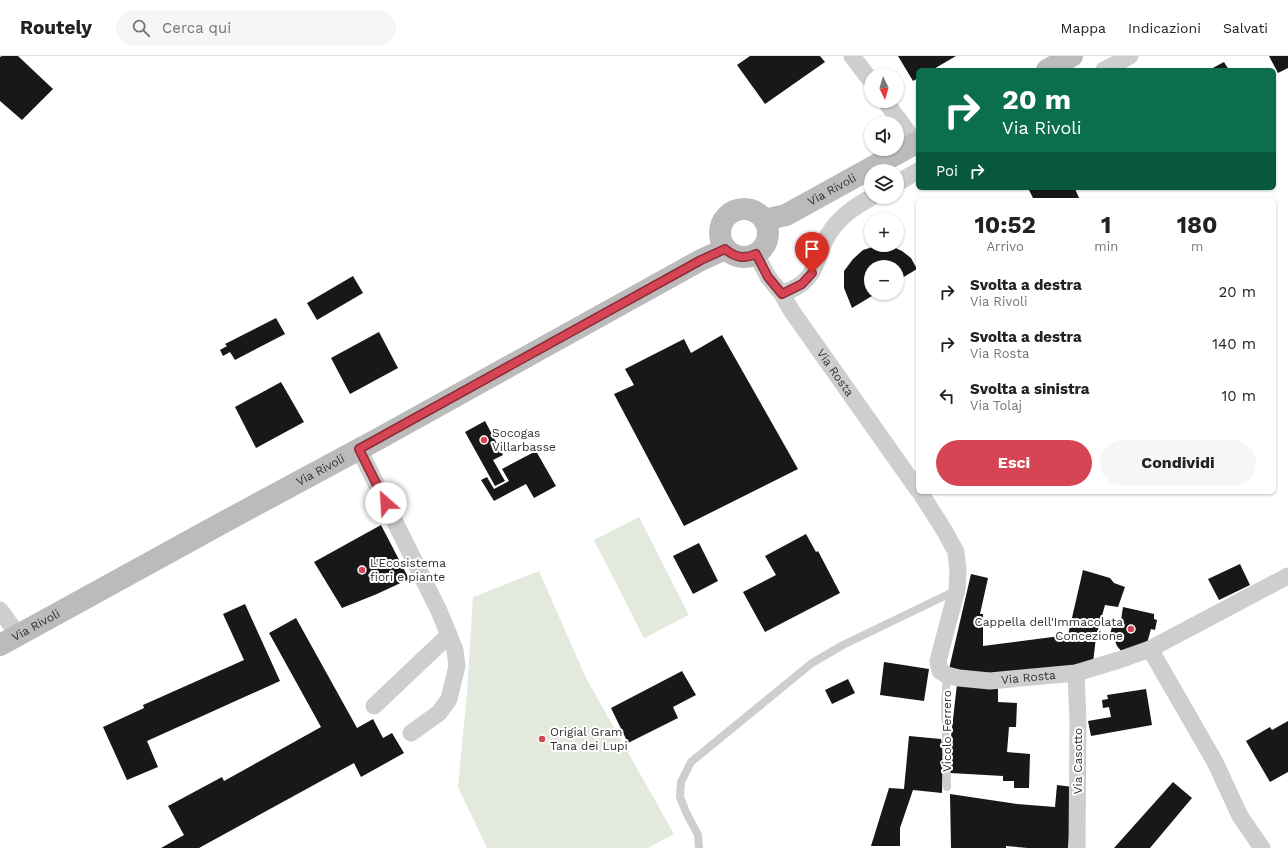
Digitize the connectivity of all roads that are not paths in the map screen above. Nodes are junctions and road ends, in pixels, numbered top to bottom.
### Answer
1 (852, 56) edge
2 (1072, 56) edge
3 (1130, 56) edge
4 (1051, 68) edge
5 (1108, 68) edge
6 (864, 72) edge
7 (890, 108) edge
8 (916, 141) edge
9 (916, 143) edge
10 (916, 173) edge
11 (904, 179) edge
12 (864, 202) edge
13 (764, 220) junction
14 (725, 249) junction
15 (756, 254) junction
16 (782, 294) junction
17 (359, 449) junction
18 (916, 487) edge
19 (921, 494) edge
20 (1288, 576) edge
21 (957, 589) junction
22 (0, 610) edge
23 (449, 635) junction
24 (9, 640) edge
25 (1150, 649) junction
26 (1076, 673) junction
27 (947, 675) junction
28 (374, 706) dead end
29 (411, 733) dead end
30 (947, 787) dead end
31 (699, 848) edge
32 (1077, 848) edge
33 (1262, 848) edge

1 - 6 street
2 - 4 street
3 - 5 street
7 - 8 street
9 - 13 street, Via Rivoli
10 - 11 street
12 - 16 street
13 - 14 street
13 - 15 street
14 - 15 street
14 - 17 street, Via Rivoli
15 - 16 street, Via Rosta
16 - 18 street, Via Rosta
17 - 23 street
17 - 24 street, Via Rivoli
19 - 21 street, Via Rosta
20 - 25 street, Via Rosta
21 - 27 street, Via Rosta
21 - 31 lane
22 - 24 street
23 - 28 street
23 - 29 street
25 - 26 street, Via Rosta
25 - 33 street
26 - 27 street, Via Rosta
26 - 32 street, Via Casotto
27 - 30 lane, Vicolo Ferrero

